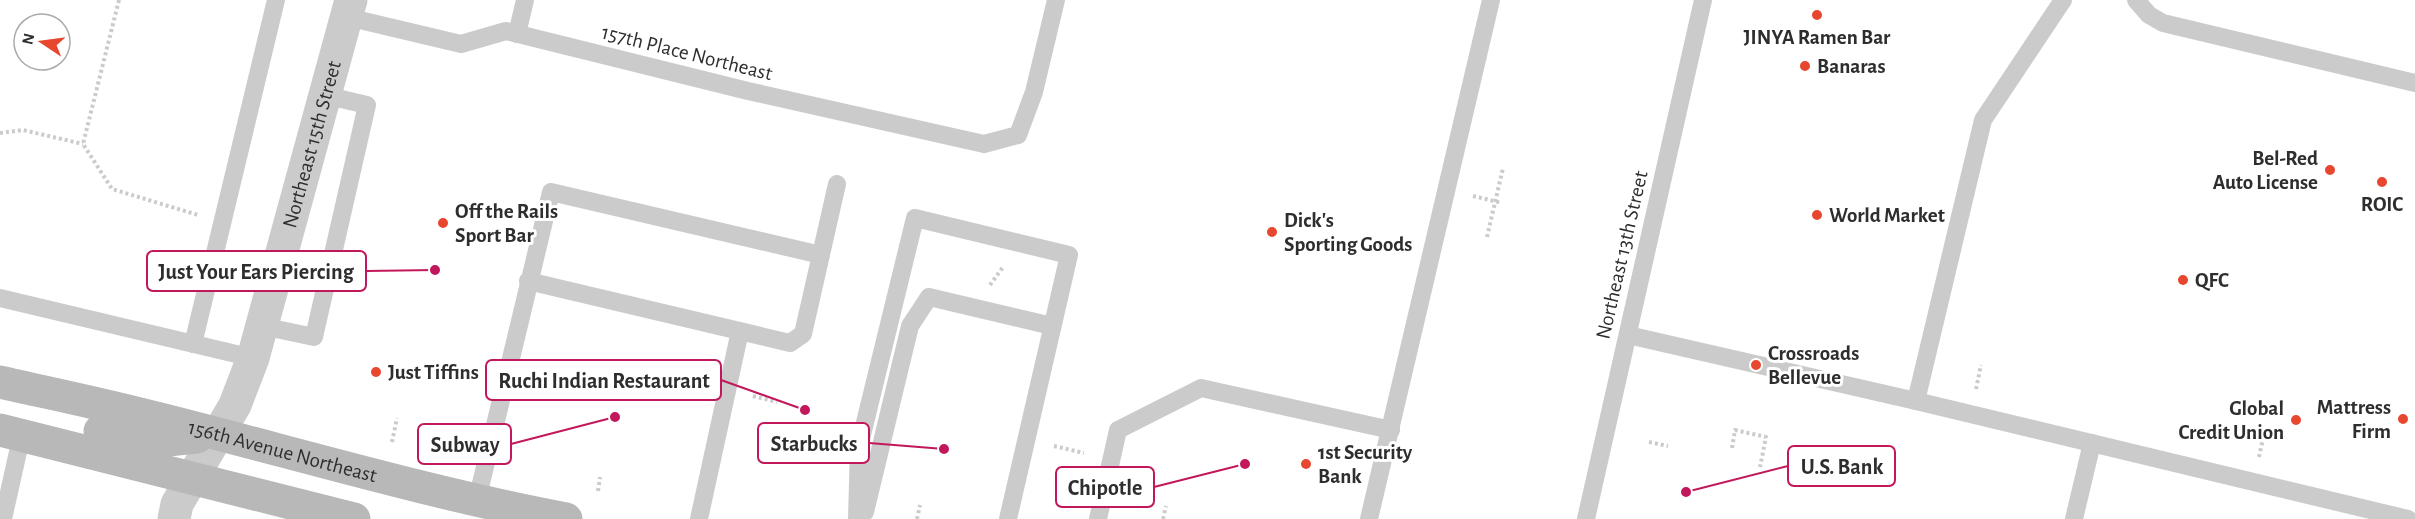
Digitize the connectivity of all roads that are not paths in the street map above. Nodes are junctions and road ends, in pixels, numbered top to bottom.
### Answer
1 (276, 0) edge
2 (525, 0) edge
3 (1056, 0) edge
4 (1491, 0) edge
5 (1703, 0) edge
6 (2063, 0) edge
7 (2136, 0) edge
8 (349, 8) edge
9 (517, 34) junction
10 (2415, 83) edge
11 (324, 95) junction
12 (837, 184) dead end
13 (821, 255) junction
14 (528, 281) junction
15 (0, 298) edge
16 (262, 326) junction
17 (1052, 326) junction
18 (740, 331) junction
19 (1628, 335) junction
20 (193, 344) junction
21 (253, 358) junction
22 (0, 382) edge
23 (1916, 401) junction
24 (0, 410) edge
25 (1390, 430) junction
26 (11, 432) edge
27 (217, 435) junction
28 (2092, 443) junction
29 (192, 478) junction
30 (477, 500) junction
31 (3, 519) edge
32 (174, 519) edge
33 (354, 519) edge
34 (566, 519) edge
35 (699, 519) edge
36 (857, 519) edge
37 (863, 519) edge
38 (1008, 519) edge
39 (1098, 519) edge
40 (1370, 519) edge
41 (1586, 519) edge
42 (2074, 519) edge
43 (2408, 519) edge

1 - 20 lane
2 - 9 lane
3 - 9 lane, 157th Place Northeast
4 - 25 lane
5 - 19 lane, Northeast 13th Street
6 - 23 lane
7 - 10 lane
8 - 9 lane, 157th Place Northeast
8 - 11 street, Northeast 15th Street
11 - 16 street, Northeast 15th Street
11 - 16 lane
12 - 13 lane
13 - 14 lane
13 - 18 lane
14 - 18 lane
14 - 30 lane
15 - 20 lane
16 - 21 street, Northeast 15th Street
17 - 36 lane
17 - 37 lane
17 - 38 lane
18 - 35 lane
19 - 23 lane
19 - 41 lane, Northeast 13th Street
20 - 21 lane
21 - 27 street, Northeast 15th Street
22 - 27 main road, 156th Avenue Northeast
23 - 28 lane
24 - 27 main road
25 - 39 lane
25 - 40 lane
26 - 29 main road
26 - 31 lane
27 - 29 street, Northeast 15th Street
27 - 30 main road, 156th Avenue Northeast
28 - 42 lane
28 - 43 lane
29 - 32 street, Northeast 15th Street
29 - 33 main road
30 - 34 main road, 156th Avenue Northeast

